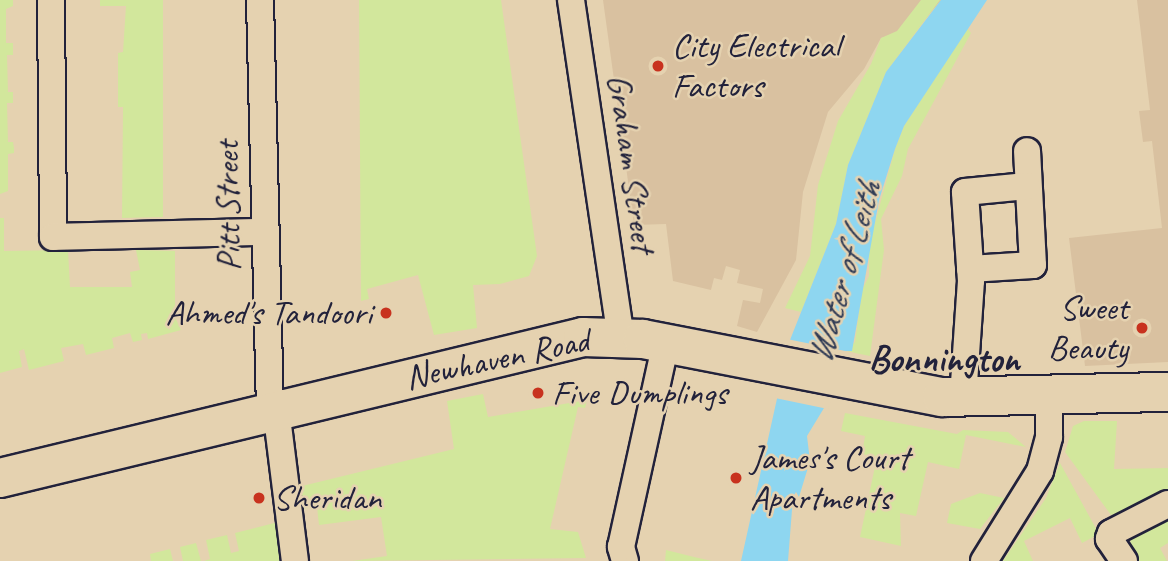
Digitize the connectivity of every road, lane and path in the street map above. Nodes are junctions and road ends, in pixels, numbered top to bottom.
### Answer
1 (51, 0) edge
2 (260, 0) edge
3 (571, 0) edge
4 (1027, 151) dead end
5 (1027, 186) junction
6 (263, 232) junction
7 (970, 269) junction
8 (621, 337) junction
9 (666, 343) junction
10 (1168, 392) edge
11 (1049, 396) junction
12 (963, 398) junction
13 (273, 410) junction
14 (0, 478) edge
15 (1168, 504) edge
16 (295, 561) edge
17 (625, 561) edge
18 (984, 561) edge
19 (1124, 561) edge

1 - 6 street
2 - 6 street, Pitt Street
3 - 8 street, Graham Street
4 - 5 street
5 - 7 street
5 - 7 street
6 - 13 street, Pitt Street
7 - 12 street
8 - 9 street, Newhaven Road
8 - 13 street, Newhaven Road
9 - 12 street, Newhaven Road
9 - 17 street
10 - 11 street, Newhaven Road
11 - 12 street, Newhaven Road
11 - 18 street
13 - 14 street, Newhaven Road
13 - 16 street, Pitt Street
15 - 19 street

